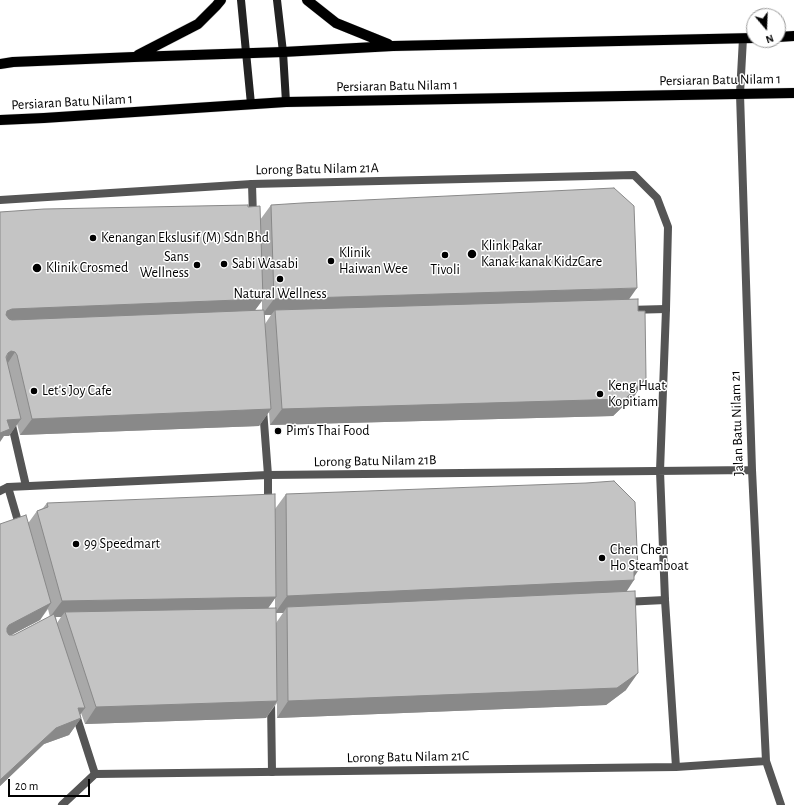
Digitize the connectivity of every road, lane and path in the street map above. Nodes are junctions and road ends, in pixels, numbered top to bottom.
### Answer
1 (221, 0) edge
2 (241, 0) edge
3 (277, 0) edge
4 (307, 0) edge
5 (743, 38) joint
6 (393, 46) junction
7 (283, 52) junction
8 (247, 53) junction
9 (134, 57) junction
10 (0, 64) edge
11 (794, 93) edge
12 (740, 94) junction
13 (286, 102) junction
14 (251, 104) junction
15 (0, 120) edge
16 (252, 184) junction
17 (0, 200) edge
18 (253, 222) edge
19 (666, 309) junction
20 (619, 310) edge
21 (262, 398) edge
22 (8, 411) edge
23 (752, 470) junction
24 (660, 471) junction
25 (268, 475) junction
26 (26, 486) junction
27 (8, 487) junction
28 (0, 491) edge
29 (268, 515) edge
30 (21, 532) edge
31 (665, 600) junction
32 (618, 602) edge
33 (271, 695) edge
34 (73, 706) edge
35 (766, 761) junction
36 (676, 767) junction
37 (272, 772) junction
38 (95, 774) junction
39 (62, 805) edge
40 (781, 805) edge

1 - 9 main road
2 - 8 street
3 - 7 street
4 - 6 main road
5 - 6 main road
5 - 12 street, Jalan Batu Nilam 21
6 - 7 main road
7 - 8 main road
7 - 13 street
8 - 9 main road
8 - 14 street
9 - 10 main road
11 - 12 main road, Persiaran Batu Nilam 1
12 - 13 main road, Persiaran Batu Nilam 1
12 - 23 street, Jalan Batu Nilam 21
13 - 14 main road, Persiaran Batu Nilam 1
14 - 15 main road, Persiaran Batu Nilam 1
16 - 17 street, Lorong Batu Nilam 21A
16 - 18 street
16 - 19 street, Lorong Batu Nilam 21A
19 - 20 street
19 - 24 street
21 - 25 street
22 - 26 street
23 - 24 street, Lorong Batu Nilam 21B
23 - 35 street, Jalan Batu Nilam 21
24 - 25 street, Lorong Batu Nilam 21B
24 - 31 street
25 - 26 street, Lorong Batu Nilam 21B
25 - 29 street
26 - 27 street, Lorong Batu Nilam 21B
27 - 28 street, Lorong Batu Nilam 21B
27 - 30 street
31 - 32 street
31 - 36 street
33 - 37 street
34 - 38 street
35 - 36 street, Lorong Batu Nilam 21C
35 - 40 street, Jalan Batu Nilam 21
36 - 37 street, Lorong Batu Nilam 21C
37 - 38 street, Lorong Batu Nilam 21C
38 - 39 street

